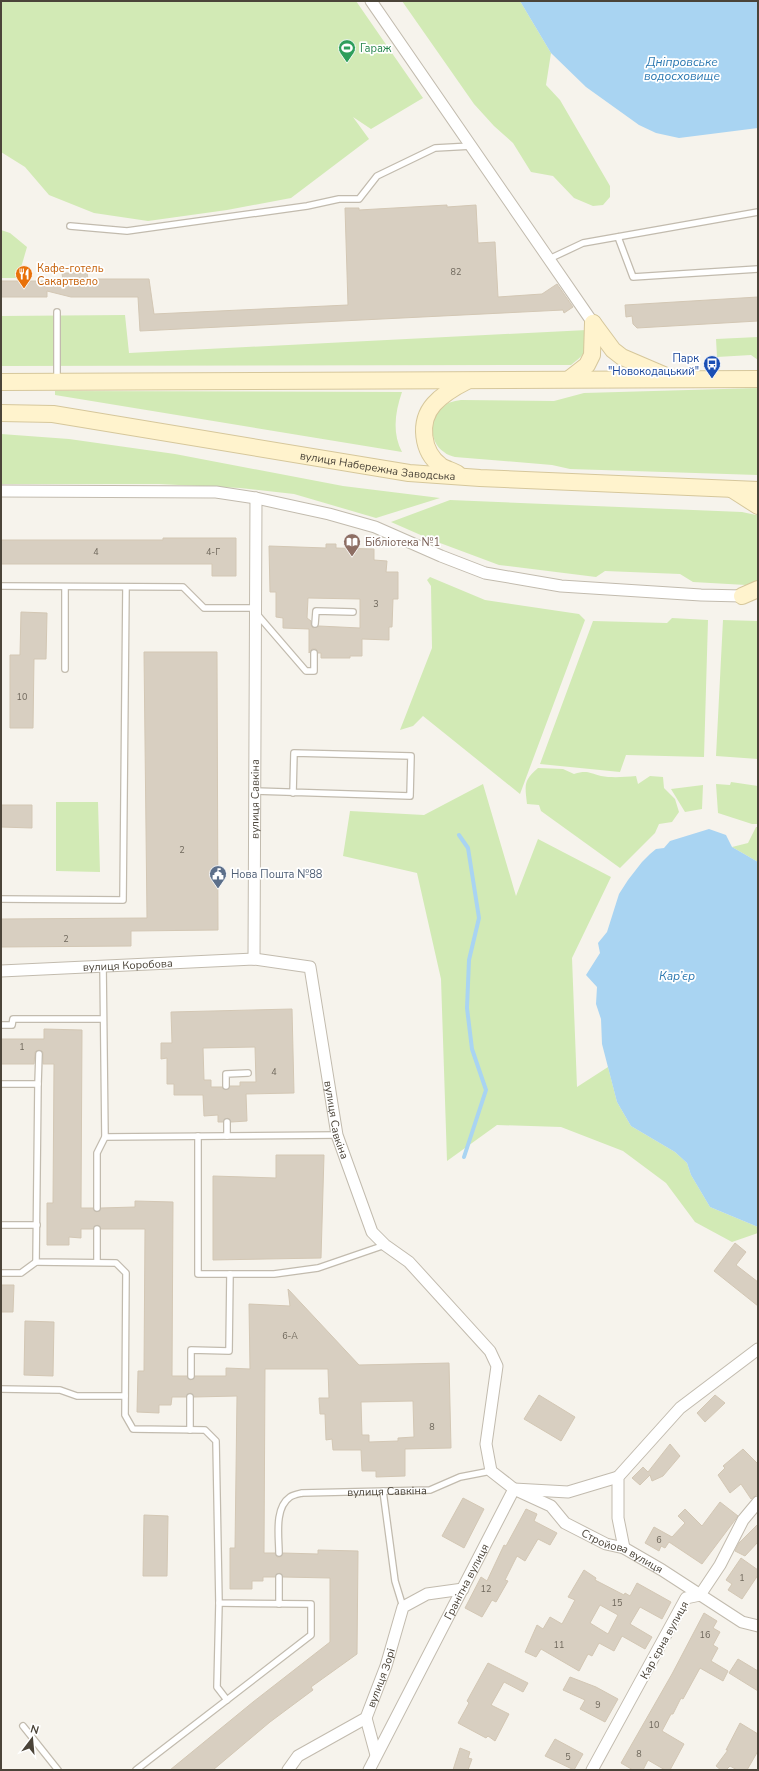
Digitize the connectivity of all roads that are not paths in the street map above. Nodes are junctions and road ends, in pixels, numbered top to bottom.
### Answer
1 (371, 1) edge
2 (472, 146) junction
3 (758, 212) edge
4 (70, 226) dead end
5 (618, 237) junction
6 (549, 259) junction
7 (758, 269) edge
8 (56, 312) dead end
9 (593, 323) junction
10 (569, 379) junction
11 (675, 379) junction
12 (758, 379) edge
13 (468, 380) junction
14 (1, 382) edge
15 (57, 382) junction
16 (1, 413) edge
17 (464, 478) junction
18 (731, 490) junction
19 (758, 490) edge
20 (1, 491) edge
21 (256, 498) junction
22 (758, 506) edge
23 (1, 586) edge
24 (65, 587) junction
25 (126, 587) junction
26 (758, 589) edge
27 (742, 596) junction
28 (758, 600) edge
29 (256, 611) junction
30 (353, 612) dead end
31 (315, 624) dead end
32 (314, 653) dead end
33 (65, 669) dead end
34 (255, 791) junction
35 (293, 793) junction
36 (1, 899) edge
37 (254, 959) junction
38 (103, 966) junction
39 (1, 971) edge
40 (103, 1019) junction
41 (1, 1025) edge
42 (39, 1054) dead end
43 (248, 1073) dead end
44 (1, 1084) edge
45 (38, 1084) junction
46 (226, 1086) dead end
47 (227, 1122) dead end
48 (337, 1135) junction
49 (198, 1136) junction
50 (227, 1136) junction
51 (105, 1137) junction
52 (97, 1208) dead end
53 (1, 1225) edge
54 (37, 1225) junction
55 (97, 1229) dead end
56 (385, 1245) junction
57 (36, 1262) junction
58 (97, 1262) junction
59 (1, 1273) edge
60 (230, 1274) junction
61 (758, 1349) edge
62 (191, 1376) dead end
63 (1, 1389) edge
64 (125, 1396) junction
65 (190, 1397) dead end
66 (190, 1430) junction
67 (491, 1471) junction
68 (618, 1477) junction
69 (514, 1489) junction
70 (383, 1491) junction
71 (758, 1502) edge
72 (624, 1548) junction
73 (279, 1553) dead end
74 (279, 1577) dead end
75 (463, 1589) junction
76 (700, 1595) junction
77 (219, 1603) junction
78 (279, 1604) junction
79 (403, 1606) junction
80 (758, 1626) edge
81 (227, 1700) junction
82 (366, 1718) junction
83 (23, 1726) dead end
84 (376, 1755) junction
85 (58, 1770) edge
86 (136, 1770) edge
87 (288, 1770) edge
88 (369, 1770) edge
89 (592, 1770) edge

1 - 2 street
2 - 4 lane
2 - 6 street
3 - 5 lane
5 - 6 lane
5 - 7 lane
6 - 9 street
8 - 15 lane
9 - 10 main road
9 - 11 main road
10 - 11 main road
10 - 13 main road
11 - 12 main road
13 - 15 main road
13 - 17 main road
14 - 15 main road
16 - 17 main road, вулиця Набережна Заводська
17 - 18 main road, вулиця Набережна Заводська
18 - 19 main road, вулиця Набережна Заводська
18 - 22 main road
20 - 21 street
21 - 27 street
21 - 29 street, вулиця Савкіна
23 - 24 lane
24 - 25 lane
24 - 33 lane
25 - 29 lane
25 - 36 lane
26 - 27 main road
27 - 28 main road
29 - 32 lane
29 - 34 street, вулиця Савкіна
30 - 31 lane
34 - 35 lane
34 - 37 street, вулиця Савкіна
35 - 35 lane
37 - 38 street, вулиця Коробова
37 - 48 street, вулиця Савкіна
38 - 39 street, вулиця Коробова
38 - 40 lane
40 - 41 lane
40 - 51 lane
42 - 45 lane
43 - 46 lane
44 - 45 lane
45 - 54 lane
47 - 50 lane
48 - 50 lane
48 - 56 street, вулиця Савкіна
49 - 50 lane
49 - 51 lane
49 - 60 lane
51 - 52 lane
53 - 54 lane
54 - 57 lane
55 - 58 lane
56 - 60 lane
56 - 67 street, вулиця Савкіна
57 - 58 lane
57 - 59 lane
58 - 64 lane
60 - 62 lane
61 - 68 street
63 - 64 lane
64 - 66 lane
65 - 66 lane
66 - 77 lane
67 - 69 street, Стройова вулиця
67 - 70 lane, вулиця Савкіна
68 - 69 street
68 - 72 street
69 - 72 street, Стройова вулиця
69 - 75 street, Гранітна вулиця
70 - 73 lane, вулиця Савкіна
70 - 79 lane
71 - 76 street, Карʼєрна вулиця
72 - 76 street, Стройова вулиця
74 - 78 lane
75 - 79 street
75 - 84 street, Гранітна вулиця
76 - 80 street, Стройова вулиця
76 - 89 street, Карʼєрна вулиця
77 - 78 lane
77 - 81 lane
78 - 81 lane
79 - 82 street, вулиця Зорі
81 - 86 lane
82 - 84 street
82 - 87 street, вулиця Зорі
83 - 85 lane
84 - 88 street, Гранітна вулиця

